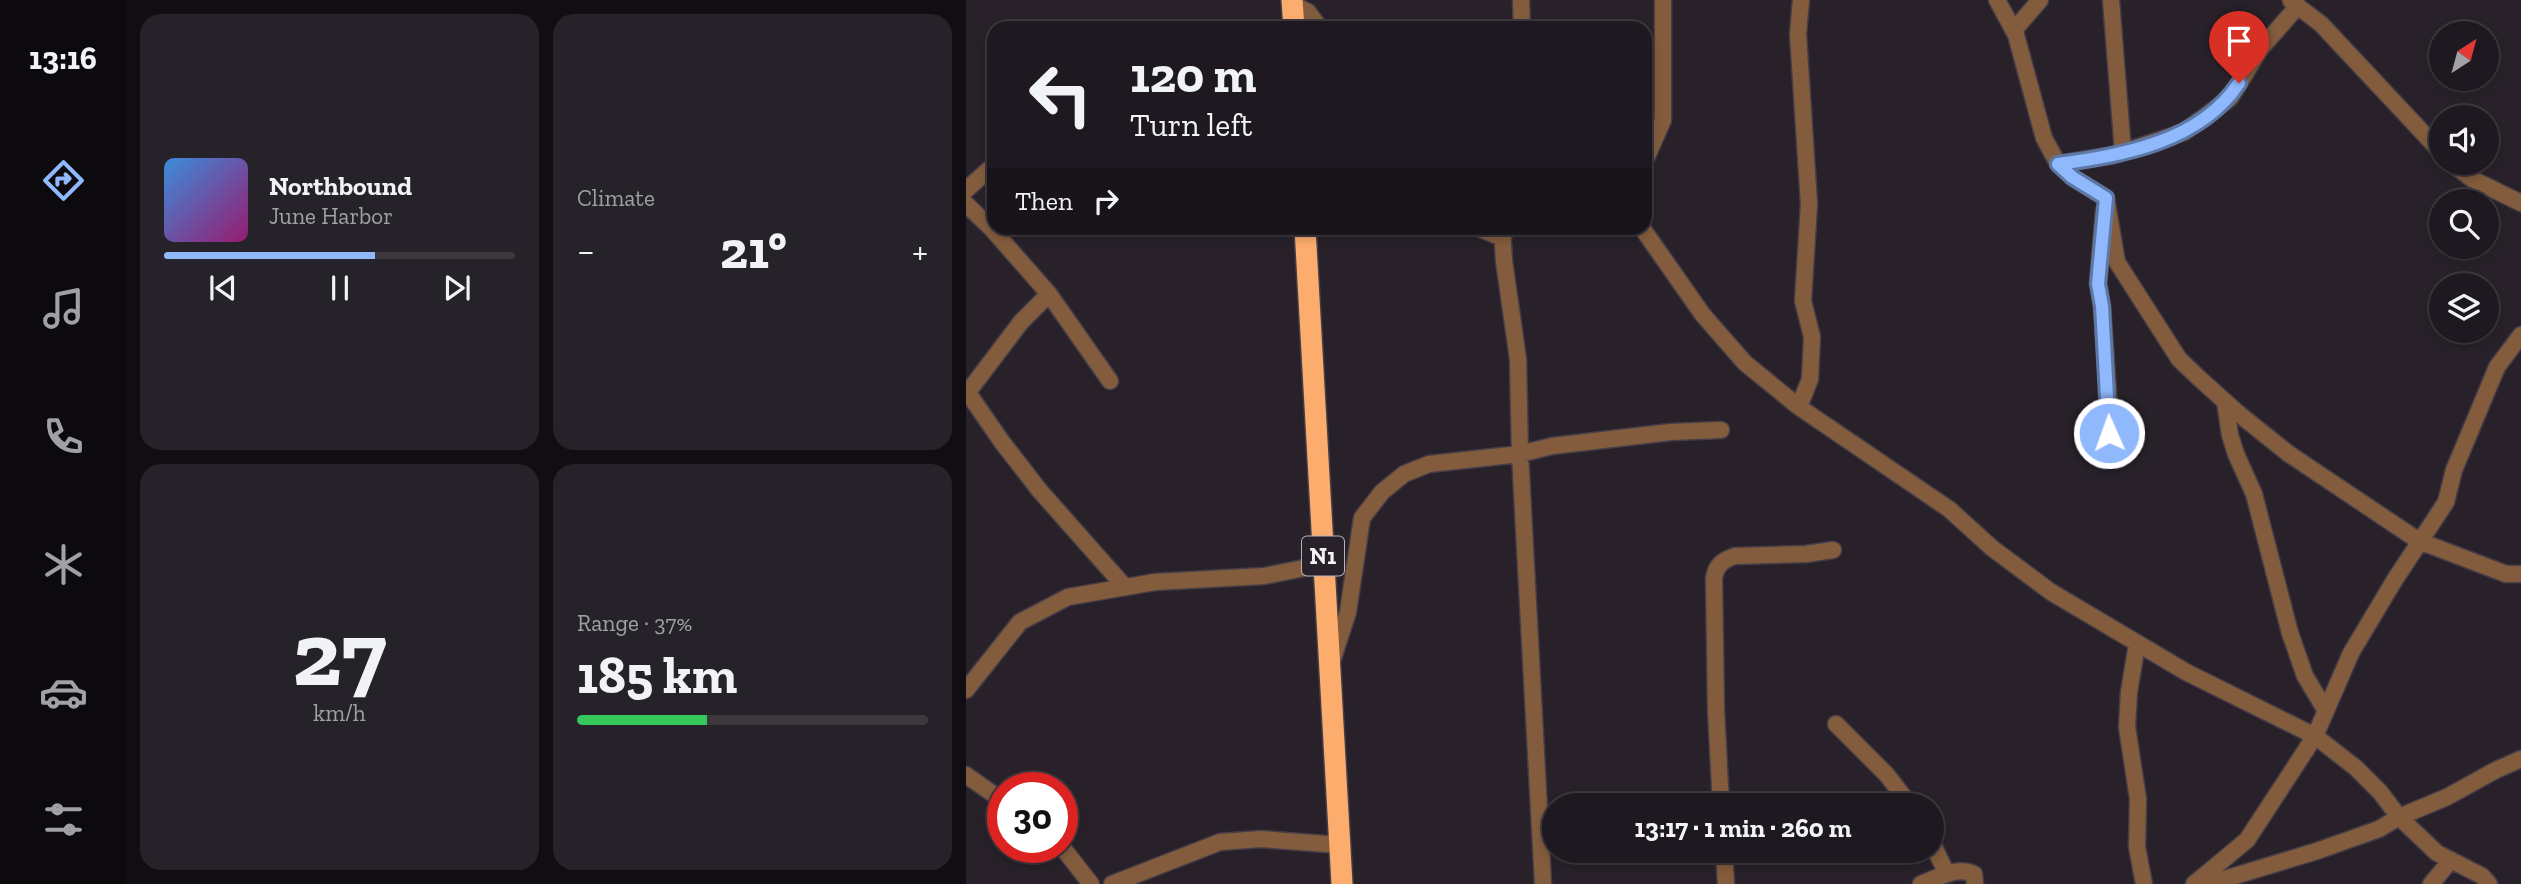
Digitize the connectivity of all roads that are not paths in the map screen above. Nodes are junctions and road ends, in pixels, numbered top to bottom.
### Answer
1 (1521, 0) edge
2 (1662, 0) edge
3 (1801, 0) edge
4 (1997, 0) edge
5 (2040, 0) edge
6 (2111, 0) edge
7 (1292, 2) edge
8 (2293, 3) edge
9 (1293, 21) edge
10 (1315, 21) edge
11 (1522, 21) edge
12 (2014, 30) junction
13 (2429, 139) edge
14 (1652, 144) edge
15 (2123, 152) junction
16 (2058, 164) junction
17 (987, 170) edge
18 (2467, 175) edge
19 (966, 190) edge
20 (2106, 198) junction
21 (2521, 203) edge
22 (966, 204) edge
23 (987, 224) edge
24 (997, 235) edge
25 (1305, 235) edge
26 (1502, 235) edge
27 (1647, 235) edge
28 (1048, 293) junction
29 (2521, 335) edge
30 (1110, 381) dead end
31 (967, 391) edge
32 (2225, 402) junction
33 (1800, 407) junction
34 (1721, 430) dead end
35 (2112, 450) dead end
36 (1520, 454) junction
37 (2419, 541) junction
38 (1833, 550) dead end
39 (1324, 564) junction
40 (2521, 574) edge
41 (1125, 587) junction
42 (2137, 644) junction
43 (1330, 668) junction
44 (966, 691) edge
45 (2326, 711) junction
46 (1836, 724) dead end
47 (2315, 736) junction
48 (2521, 759) edge
49 (966, 775) edge
50 (987, 790) edge
51 (1720, 793) edge
52 (1901, 793) edge
53 (2399, 817) junction
54 (1340, 845) junction
55 (2451, 860) junction
56 (1075, 863) edge
57 (1725, 863) edge
58 (1942, 863) edge
59 (1947, 874) junction
60 (1091, 884) edge
61 (1112, 884) edge
62 (1342, 884) edge
63 (1544, 884) edge
64 (1726, 884) edge
65 (1921, 884) edge
66 (1975, 884) edge
67 (2144, 884) edge
68 (2194, 884) edge
69 (2208, 884) edge
70 (2431, 884) edge
71 (2489, 884) edge

1 - 11 street
2 - 14 street
3 - 33 street
4 - 12 street
5 - 12 street
6 - 15 street
7 - 9 highway
7 - 10 street
8 - 13 street
8 - 15 street
12 - 16 street
15 - 16 street
16 - 20 street
17 - 19 street
18 - 21 street
20 - 32 street
20 - 35 street
22 - 23 street
24 - 28 street
25 - 39 highway, N1
26 - 36 street
27 - 33 street
28 - 30 street
28 - 31 street
29 - 37 street
31 - 41 street
32 - 37 street
32 - 45 street
33 - 42 street
34 - 36 street
36 - 43 street
36 - 63 street
37 - 40 street
37 - 45 street
38 - 51 street
39 - 41 street
39 - 43 highway, N1
41 - 44 street
42 - 47 street
42 - 67 street
43 - 54 highway, N1
45 - 47 street
46 - 52 street
47 - 53 street
47 - 68 street
48 - 53 street
49 - 50 street
53 - 55 street
53 - 69 street
54 - 61 street
54 - 62 highway, N1
55 - 70 street
55 - 71 street
56 - 60 street
57 - 64 street
58 - 59 street
59 - 65 street
59 - 66 street

